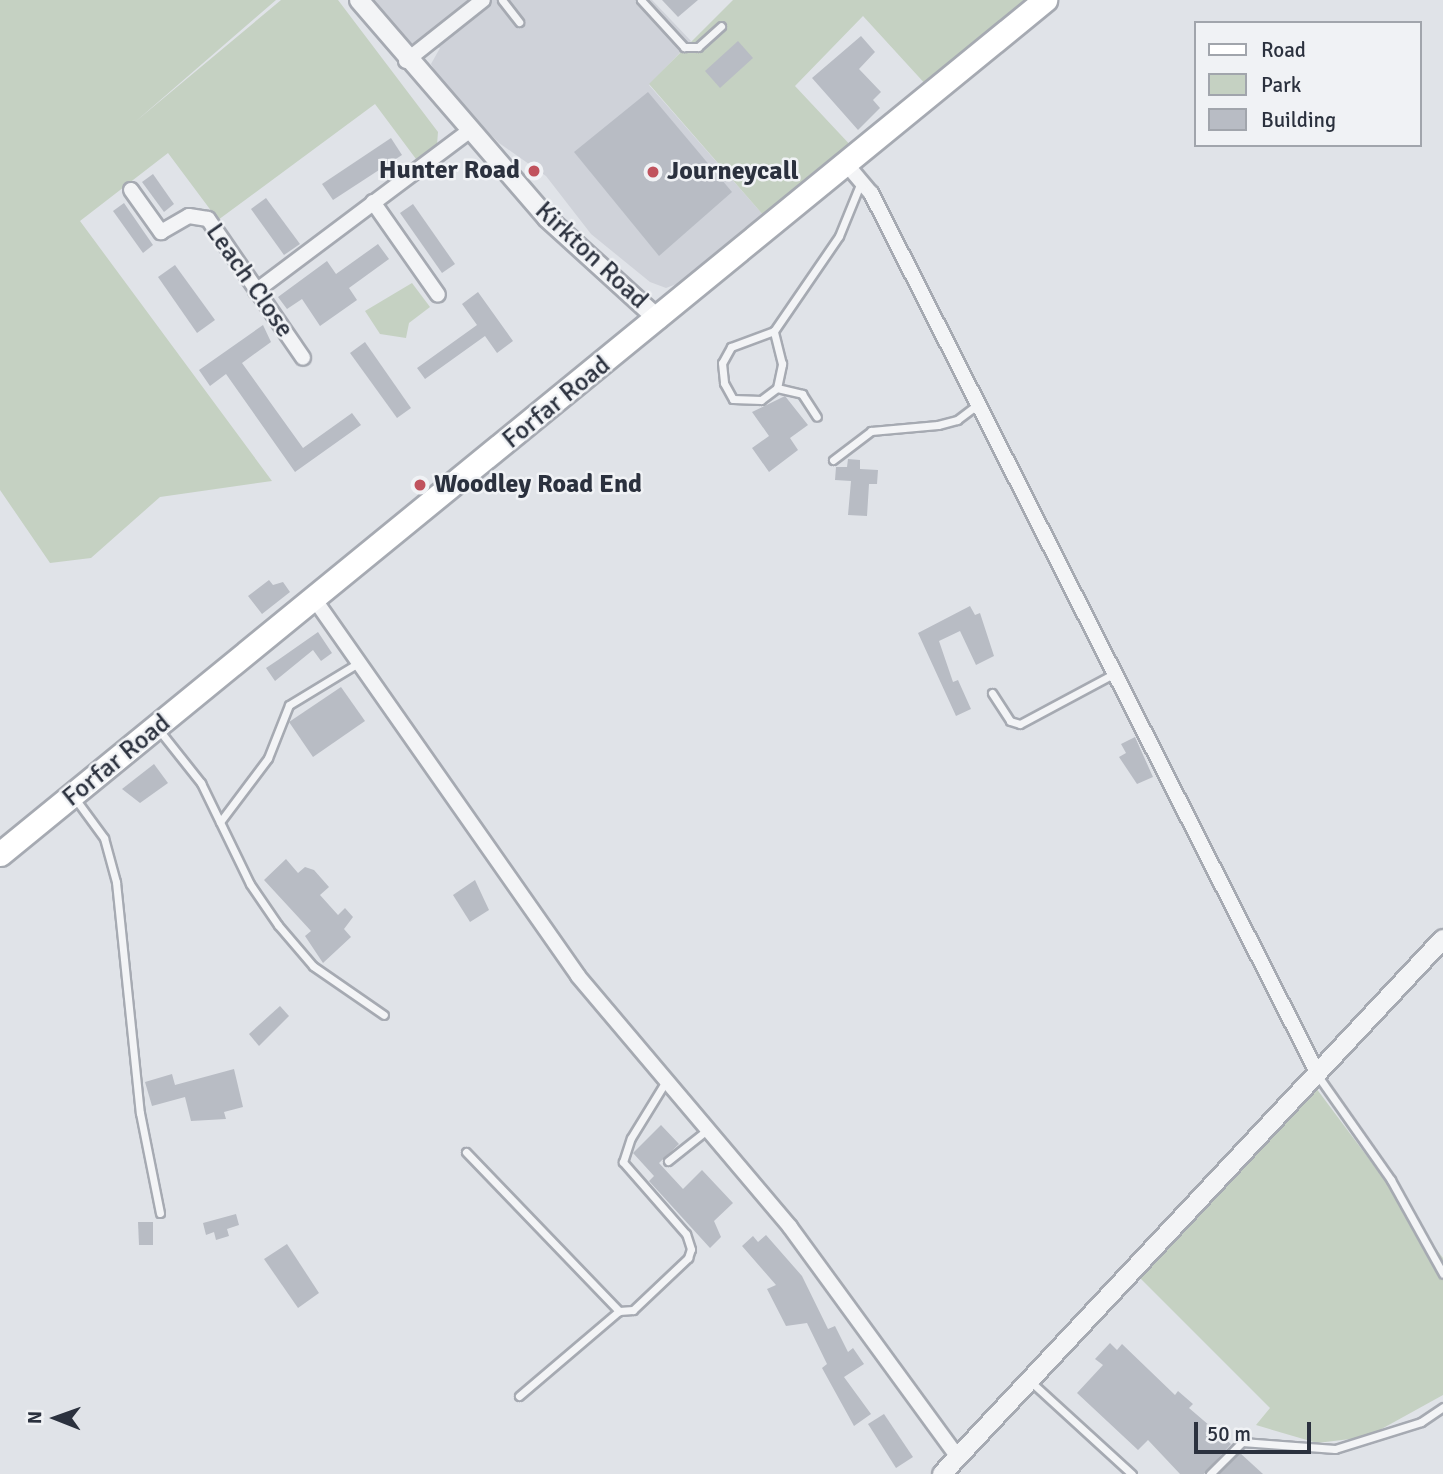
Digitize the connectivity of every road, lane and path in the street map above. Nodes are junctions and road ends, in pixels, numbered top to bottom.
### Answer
1 (359, 0) edge
2 (482, 0) edge
3 (502, 0) edge
4 (641, 0) edge
5 (1045, 0) edge
6 (519, 22) dead end
7 (721, 26) dead end
8 (406, 61) junction
9 (468, 132) junction
10 (855, 174) junction
11 (131, 190) dead end
12 (373, 202) junction
13 (256, 291) junction
14 (438, 295) dead end
15 (659, 320) junction
16 (774, 331) junction
17 (303, 358) dead end
18 (777, 388) junction
19 (978, 404) junction
20 (817, 417) dead end
21 (833, 460) dead end
22 (315, 600) junction
23 (358, 663) junction
24 (1115, 673) junction
25 (992, 693) dead end
26 (158, 729) junction
27 (73, 796) junction
28 (220, 822) junction
29 (0, 854) edge
30 (1443, 939) edge
31 (384, 1015) dead end
32 (1317, 1072) junction
33 (667, 1081) junction
34 (707, 1129) junction
35 (466, 1152) dead end
36 (668, 1161) dead end
37 (160, 1213) dead end
38 (1443, 1273) edge
39 (619, 1311) junction
40 (1029, 1381) junction
41 (519, 1396) dead end
42 (1443, 1407) edge
43 (958, 1457) junction
44 (942, 1474) edge
45 (1132, 1474) edge
46 (1210, 1474) edge

1 - 8 street, Kirkton Road
2 - 8 street
3 - 6 lane
4 - 7 lane
5 - 10 main road, Forfar Road
8 - 9 street, Kirkton Road
9 - 12 street
9 - 15 street, Kirkton Road
10 - 15 main road, Forfar Road
10 - 16 lane
10 - 19 street
11 - 13 street, Leach Close
12 - 13 street
12 - 14 street
13 - 17 street, Leach Close
15 - 22 main road, Forfar Road
16 - 18 lane
16 - 18 lane
18 - 20 lane
19 - 21 lane
19 - 24 street
22 - 23 street
22 - 26 main road, Forfar Road
23 - 28 lane
23 - 33 street
24 - 25 lane
24 - 32 street
26 - 27 main road, Forfar Road
26 - 28 lane
27 - 29 main road, Forfar Road
27 - 37 lane
28 - 31 lane
30 - 32 street
32 - 38 lane
32 - 40 street
33 - 34 street
33 - 39 lane
34 - 36 lane
34 - 43 street
35 - 39 lane
39 - 41 lane
40 - 43 street
40 - 45 lane
42 - 46 lane
43 - 44 street

